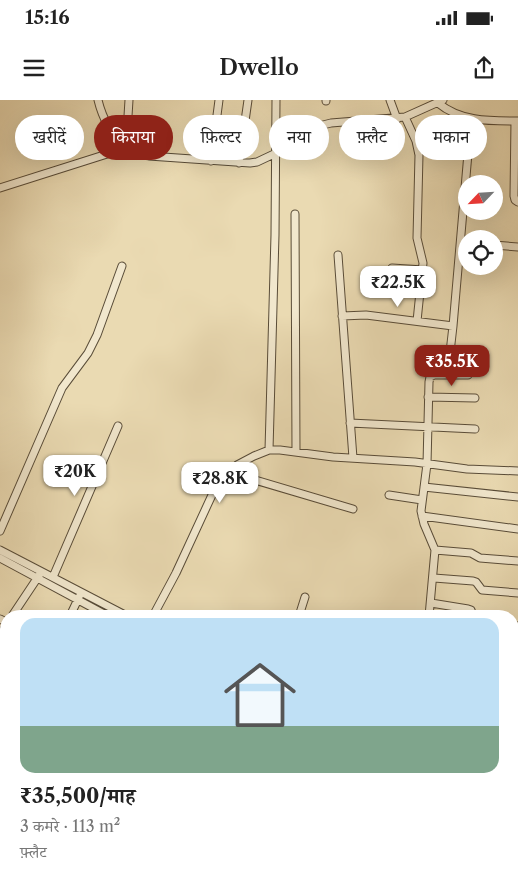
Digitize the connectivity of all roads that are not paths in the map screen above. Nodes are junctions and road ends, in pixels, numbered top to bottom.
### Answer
1 (98, 100) edge
2 (129, 100) edge
3 (219, 100) edge
4 (248, 100) edge
5 (276, 100) edge
6 (390, 100) edge
7 (440, 102) edge
8 (103, 115) edge
9 (128, 115) edge
10 (275, 115) edge
11 (396, 115) edge
12 (458, 115) edge
13 (405, 117) joint
14 (487, 120) edge
15 (517, 121) edge
16 (269, 156) edge
17 (94, 158) edge
18 (173, 158) edge
19 (274, 160) edge
20 (468, 160) edge
21 (211, 161) junction
22 (239, 163) junction
23 (0, 188) edge
24 (518, 202) edge
25 (295, 214) dead end
26 (464, 230) edge
27 (503, 246) edge
28 (518, 247) edge
29 (338, 255) dead end
30 (122, 266) dead end
31 (392, 268) dead end
32 (423, 270) junction
33 (459, 275) edge
34 (342, 316) junction
35 (417, 321) junction
36 (453, 326) junction
37 (449, 361) dead end
38 (468, 375) dead end
39 (428, 397) junction
40 (475, 398) dead end
41 (350, 423) junction
42 (118, 426) dead end
43 (428, 427) junction
44 (475, 430) dead end
45 (269, 450) junction
46 (296, 452) junction
47 (351, 458) junction
48 (426, 464) junction
49 (518, 471) edge
50 (228, 472) junction
51 (424, 487) junction
52 (389, 495) dead end
53 (518, 497) edge
54 (422, 500) junction
55 (353, 509) dead end
56 (422, 516) junction
57 (518, 529) edge
58 (0, 531) edge
59 (0, 550) edge
60 (436, 550) junction
61 (0, 558) edge
62 (518, 561) edge
63 (40, 574) junction
64 (53, 577) junction
65 (434, 578) junction
66 (518, 593) edge
67 (80, 595) junction
68 (305, 597) dead end
69 (431, 603) junction
70 (16, 610) edge
71 (73, 610) edge
72 (100, 610) edge
73 (114, 610) edge
74 (156, 610) edge
75 (301, 610) edge
76 (430, 610) edge
77 (471, 610) edge

1 - 8 street
2 - 9 street
3 - 21 street
4 - 22 street
5 - 10 street
6 - 11 street
7 - 12 street
7 - 13 street
13 - 32 street
14 - 15 street
15 - 24 street
16 - 22 street
17 - 23 street
18 - 21 street
19 - 45 street
20 - 26 street
21 - 22 street
25 - 46 street
27 - 28 street
29 - 34 street
30 - 58 street
31 - 32 street
32 - 35 street
33 - 36 street
34 - 35 street
34 - 41 street
35 - 36 street
36 - 37 street
38 - 39 street
39 - 40 street
39 - 43 street
41 - 43 street
41 - 47 street
42 - 64 street
43 - 44 street
43 - 48 street
45 - 46 street
45 - 50 street
46 - 47 street
47 - 48 street
48 - 49 street
48 - 51 street
50 - 55 street
50 - 74 street
51 - 53 street
51 - 54 street
52 - 54 street
54 - 56 street
56 - 57 street
56 - 60 street
59 - 63 street
60 - 62 street
60 - 65 street
61 - 63 street
63 - 64 street
63 - 67 street
63 - 70 street
64 - 67 street
65 - 66 street
65 - 69 street
67 - 71 street
67 - 72 street
67 - 73 street
68 - 75 street
69 - 76 street
69 - 77 street

